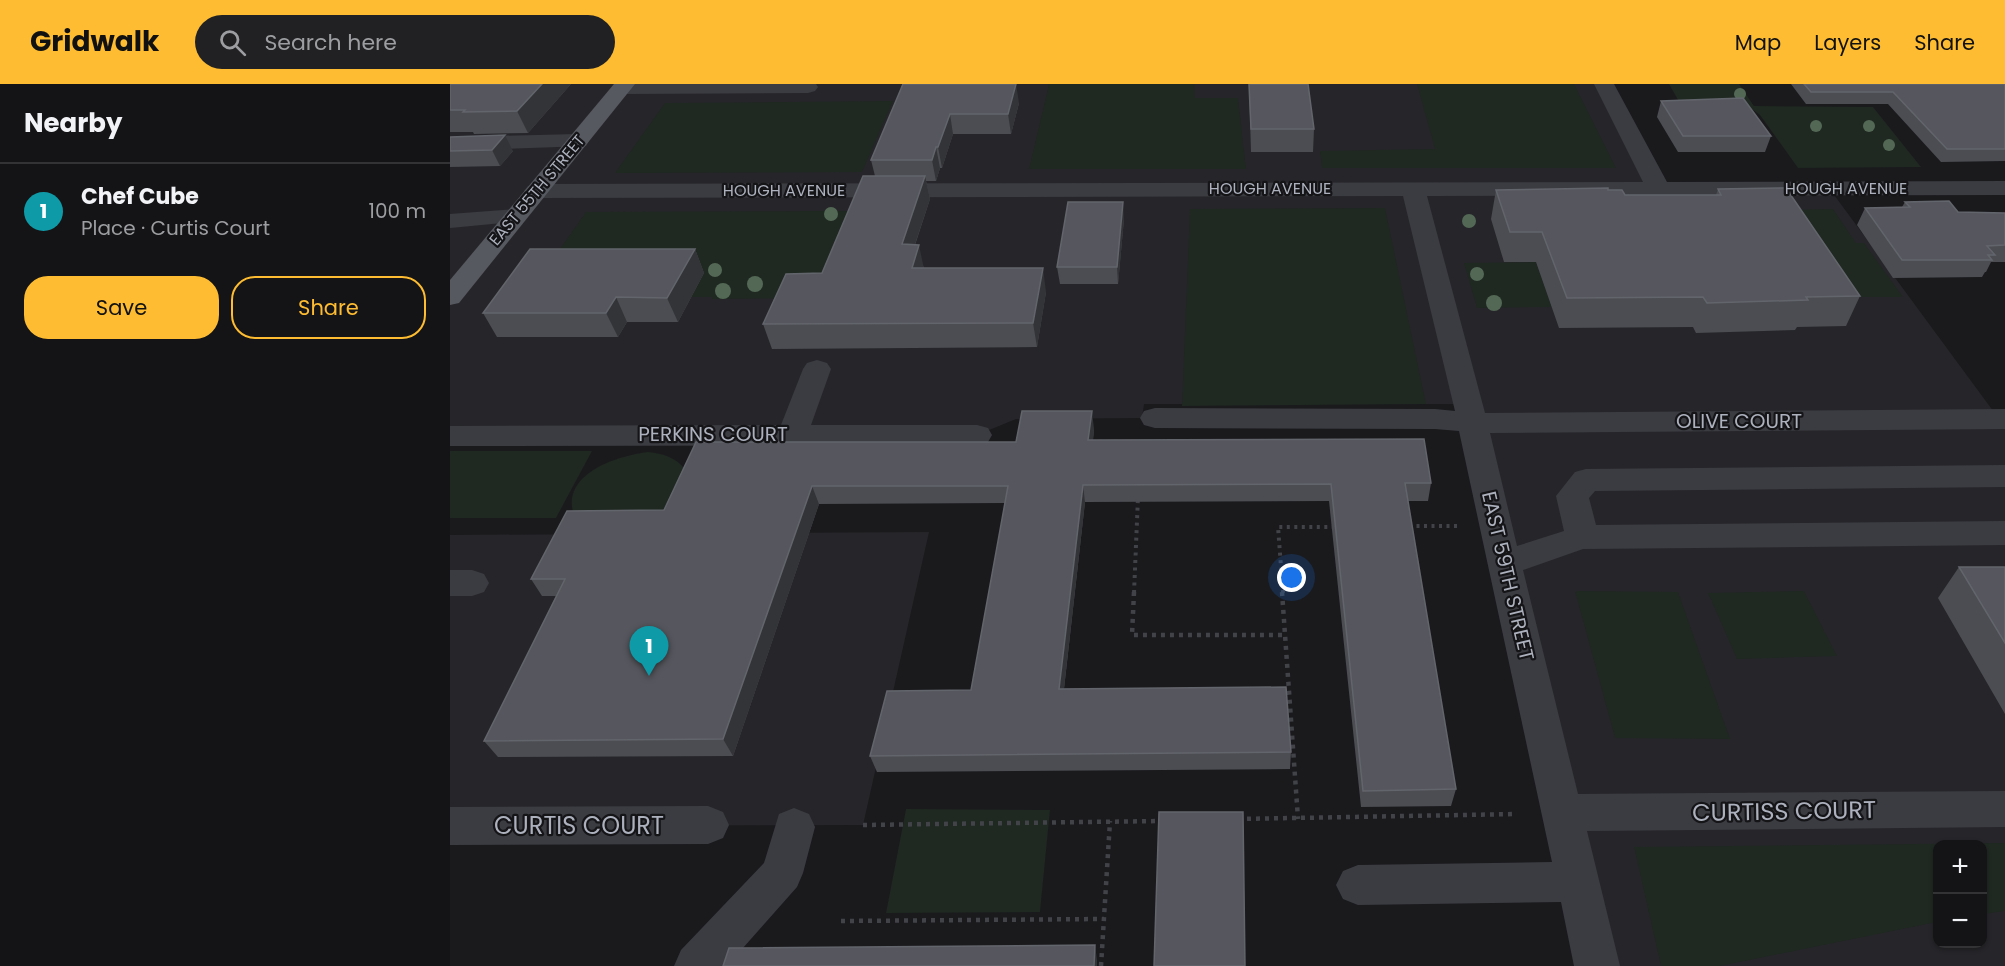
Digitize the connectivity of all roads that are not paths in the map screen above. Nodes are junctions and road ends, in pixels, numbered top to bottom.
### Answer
1 (1604, 84) edge
2 (624, 86) edge
3 (808, 87) dead end
4 (578, 141) junction
5 (450, 144) edge
6 (1413, 188) junction
7 (2005, 188) edge
8 (1659, 189) junction
9 (536, 191) junction
10 (515, 216) junction
11 (450, 221) edge
12 (450, 297) edge
13 (817, 369) dead end
14 (1155, 418) dead end
15 (2005, 419) edge
16 (1472, 423) junction
17 (793, 434) junction
18 (976, 435) dead end
19 (450, 436) edge
20 (2005, 476) edge
21 (2005, 533) edge
22 (1582, 537) junction
23 (1504, 563) junction
24 (2005, 809) edge
25 (1563, 813) junction
26 (708, 825) dead end
27 (450, 826) edge
28 (794, 826) dead end
29 (1577, 882) junction
30 (1358, 885) dead end
31 (697, 966) edge
32 (1597, 966) edge

1 - 8 street
2 - 3 street
2 - 4 main road, EAST 55TH STREET
4 - 5 street
4 - 9 main road, EAST 55TH STREET
6 - 8 street, HOUGH AVENUE
6 - 9 street, HOUGH AVENUE
6 - 16 street, EAST 59TH STREET
7 - 8 street, HOUGH AVENUE
9 - 10 main road, EAST 55TH STREET
10 - 11 street
10 - 12 main road, EAST 55TH STREET
13 - 17 street
14 - 16 street, OLIVE COURT
15 - 16 street, OLIVE COURT
16 - 23 street, EAST 59TH STREET
17 - 18 street, PERKINS COURT
17 - 19 street, PERKINS COURT
20 - 22 street
21 - 22 street
22 - 23 street
23 - 25 street, EAST 59TH STREET
24 - 25 street, CURTISS COURT
25 - 29 street, EAST 59TH STREET
26 - 27 street, CURTIS COURT
28 - 31 street
29 - 30 street
29 - 32 street, EAST 59TH STREET

